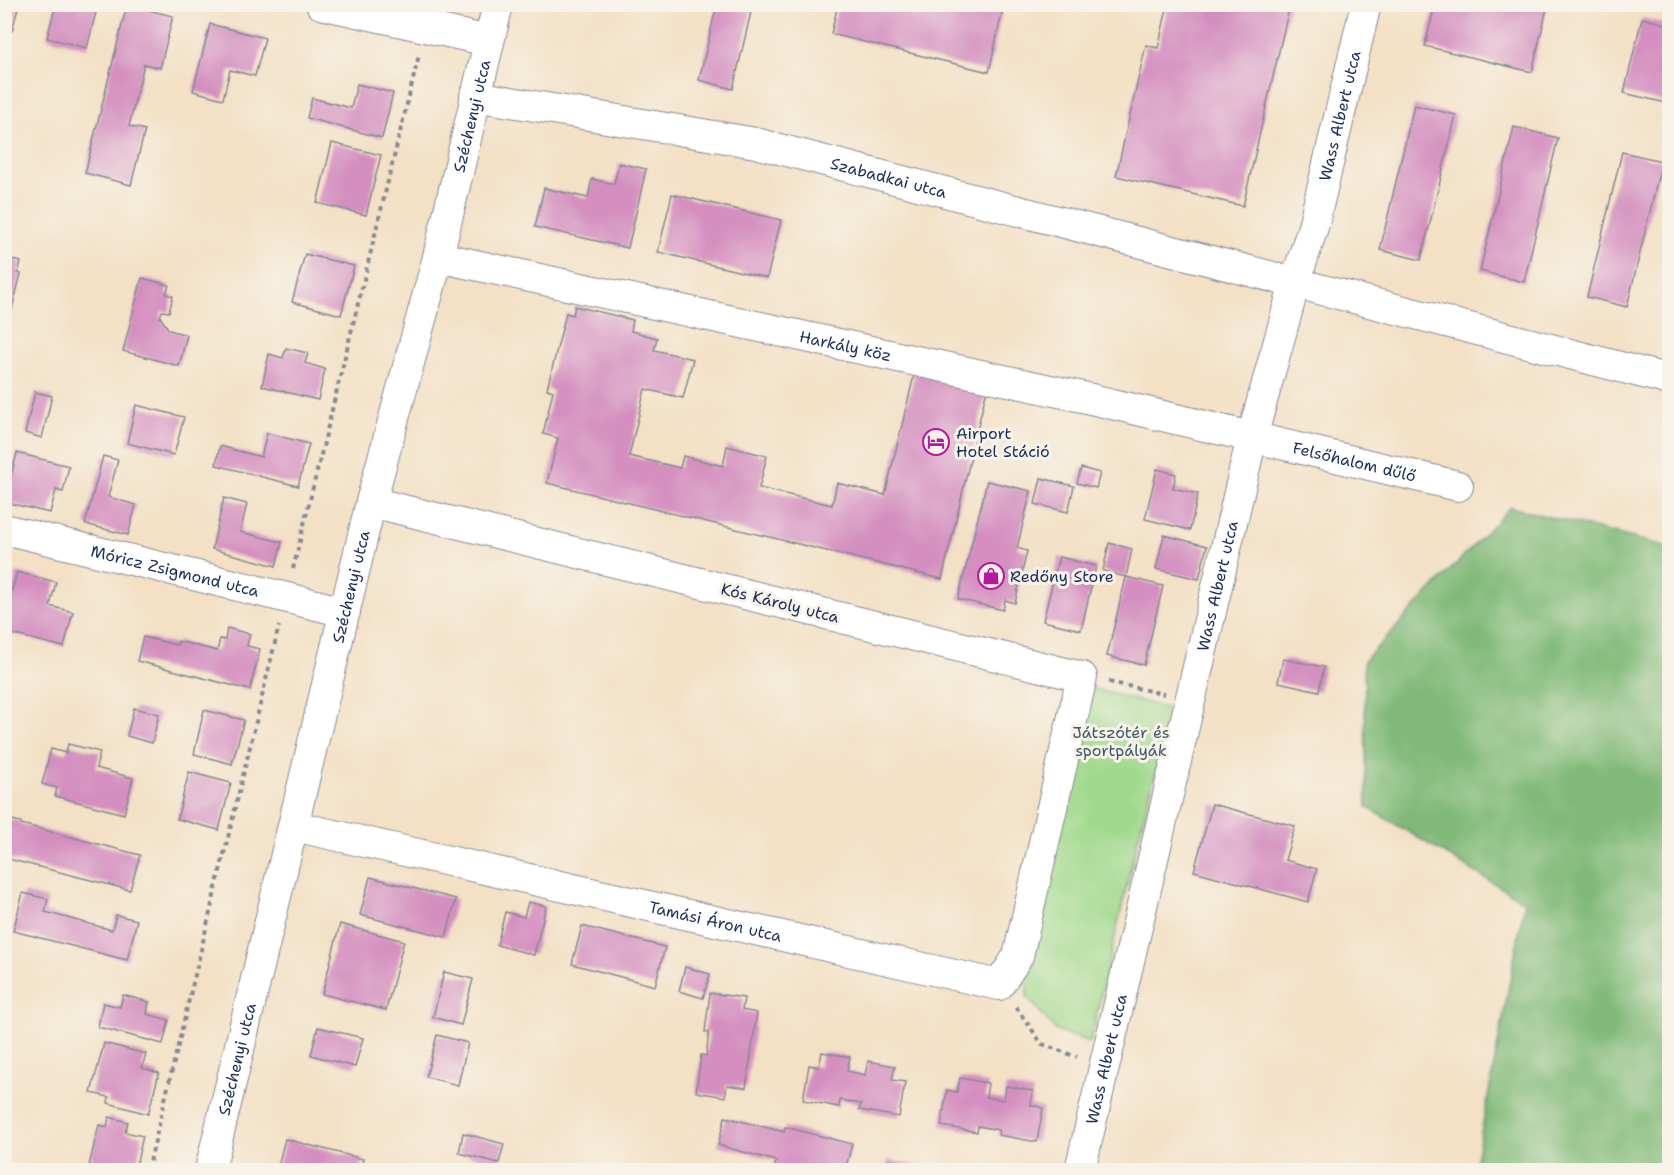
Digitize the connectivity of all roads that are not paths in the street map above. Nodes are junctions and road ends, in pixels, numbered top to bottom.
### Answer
1 (321, 4) edge
2 (498, 4) edge
3 (1366, 4) edge
4 (489, 41) junction
5 (475, 96) junction
6 (438, 256) junction
7 (1295, 283) junction
8 (1670, 380) edge
9 (1252, 437) junction
10 (1458, 486) dead end
11 (371, 502) junction
12 (4, 529) edge
13 (345, 612) junction
14 (294, 826) junction
15 (999, 985) joint
16 (210, 1170) edge
17 (1080, 1170) edge

1 - 4 street
2 - 4 street, Széchenyi utca
3 - 7 street, Wass Albert utca
4 - 5 street, Széchenyi utca
5 - 6 street, Széchenyi utca
5 - 7 street, Szabadkai utca
6 - 9 street, Harkály köz
6 - 11 street, Széchenyi utca
7 - 8 street, Szabadkai utca
7 - 9 street, Wass Albert utca
9 - 10 street, Felsőhalom dűlő
9 - 17 street, Wass Albert utca
11 - 13 street, Széchenyi utca
11 - 15 street, Kós Károly utca
12 - 13 street, Móricz Zsigmond utca
13 - 14 street, Széchenyi utca
14 - 15 street, Tamási Áron utca
14 - 16 street, Széchenyi utca

